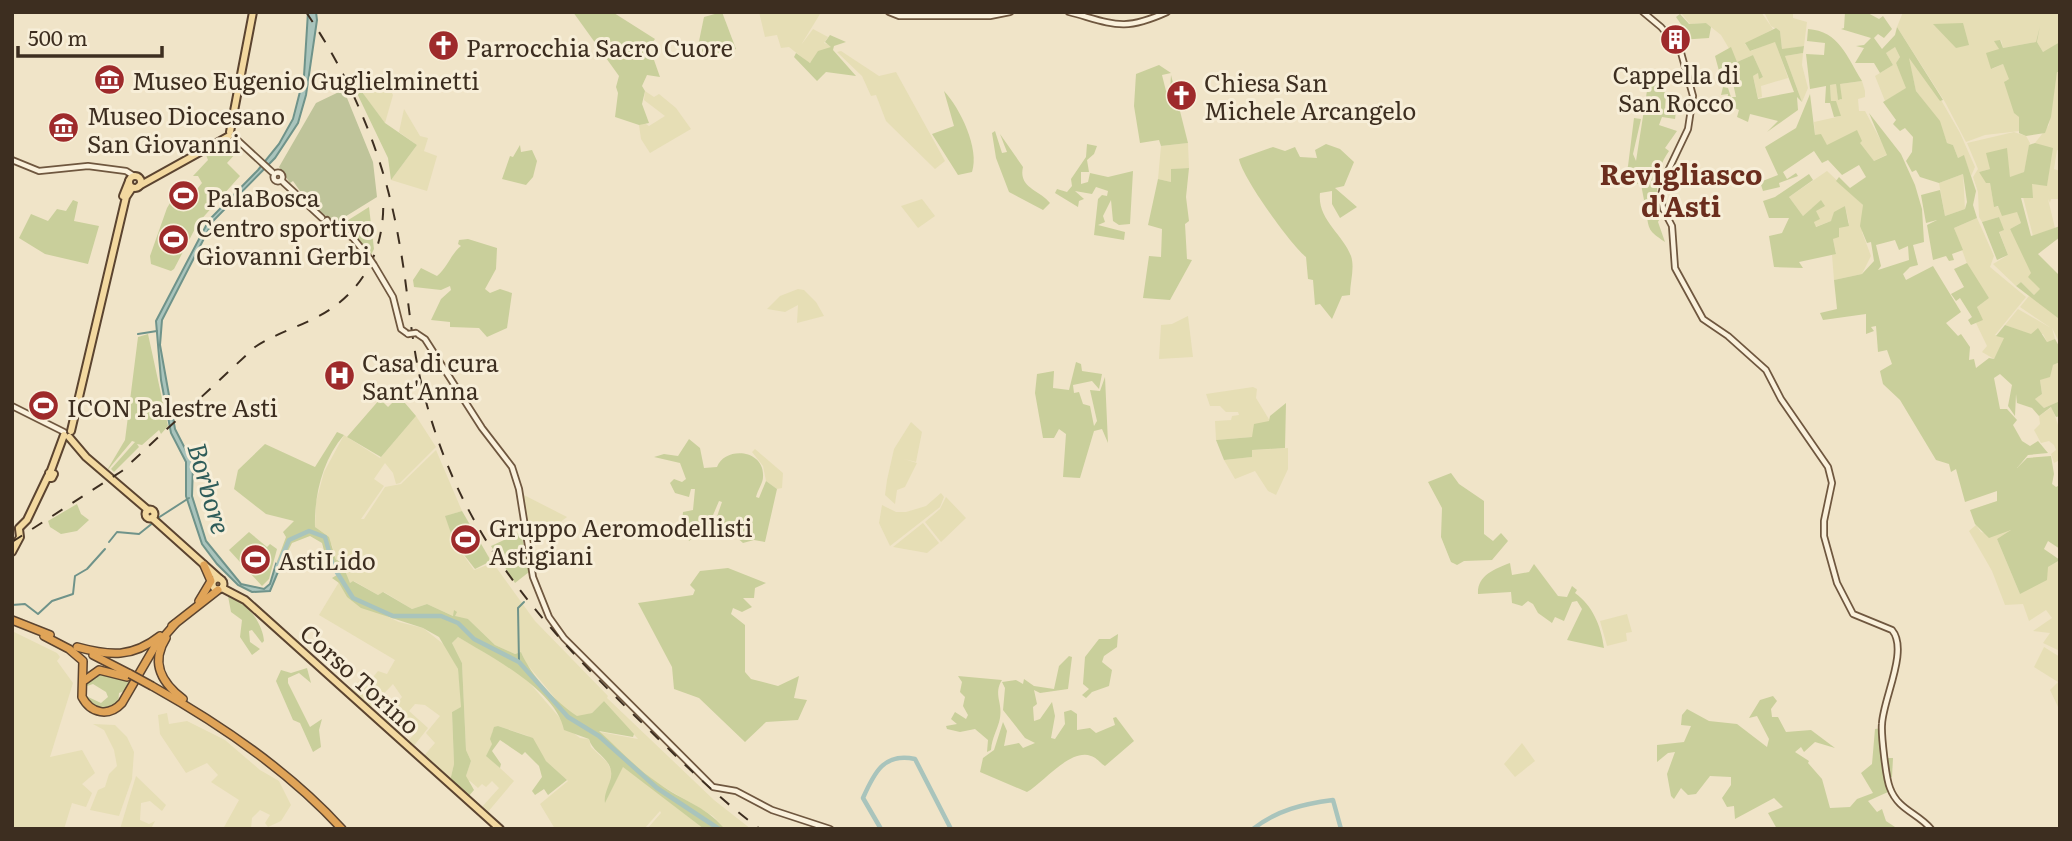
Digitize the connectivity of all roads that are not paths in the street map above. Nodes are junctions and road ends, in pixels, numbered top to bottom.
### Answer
1 (253, 12) edge
2 (889, 12) edge
3 (1010, 12) edge
4 (1069, 12) edge
5 (1167, 12) edge
6 (1643, 12) edge
7 (230, 133) junction
8 (12, 160) edge
9 (134, 182) junction
10 (12, 406) edge
11 (68, 435) junction
12 (13, 550) edge
13 (204, 565) junction
14 (218, 584) junction
15 (198, 601) junction
16 (190, 611) junction
17 (12, 621) edge
18 (175, 624) junction
19 (35, 630) junction
20 (44, 636) junction
21 (77, 647) junction
22 (129, 676) junction
23 (82, 684) junction
24 (151, 687) junction
25 (228, 733) junction
26 (280, 775) junction
27 (340, 829) edge
28 (500, 829) edge
29 (831, 829) edge
30 (1931, 829) edge

1 - 7 main road
2 - 3 street
4 - 5 street
6 - 30 street
7 - 9 main road
7 - 29 street, bridge
8 - 9 street
9 - 11 main road
10 - 11 street
11 - 12 main road
11 - 13 main road, Corso Torino
13 - 14 main road, Corso Torino
13 - 15 highway
14 - 15 highway
14 - 16 highway
14 - 28 main road, Corso Torino
15 - 16 highway
16 - 18 highway
17 - 19 highway
18 - 21 highway
18 - 23 highway
18 - 25 highway
19 - 20 highway
19 - 21 highway
20 - 22 highway
20 - 23 highway
21 - 22 highway
22 - 23 highway
22 - 24 highway, bridge
24 - 25 highway
24 - 26 highway
25 - 26 highway
26 - 27 highway

